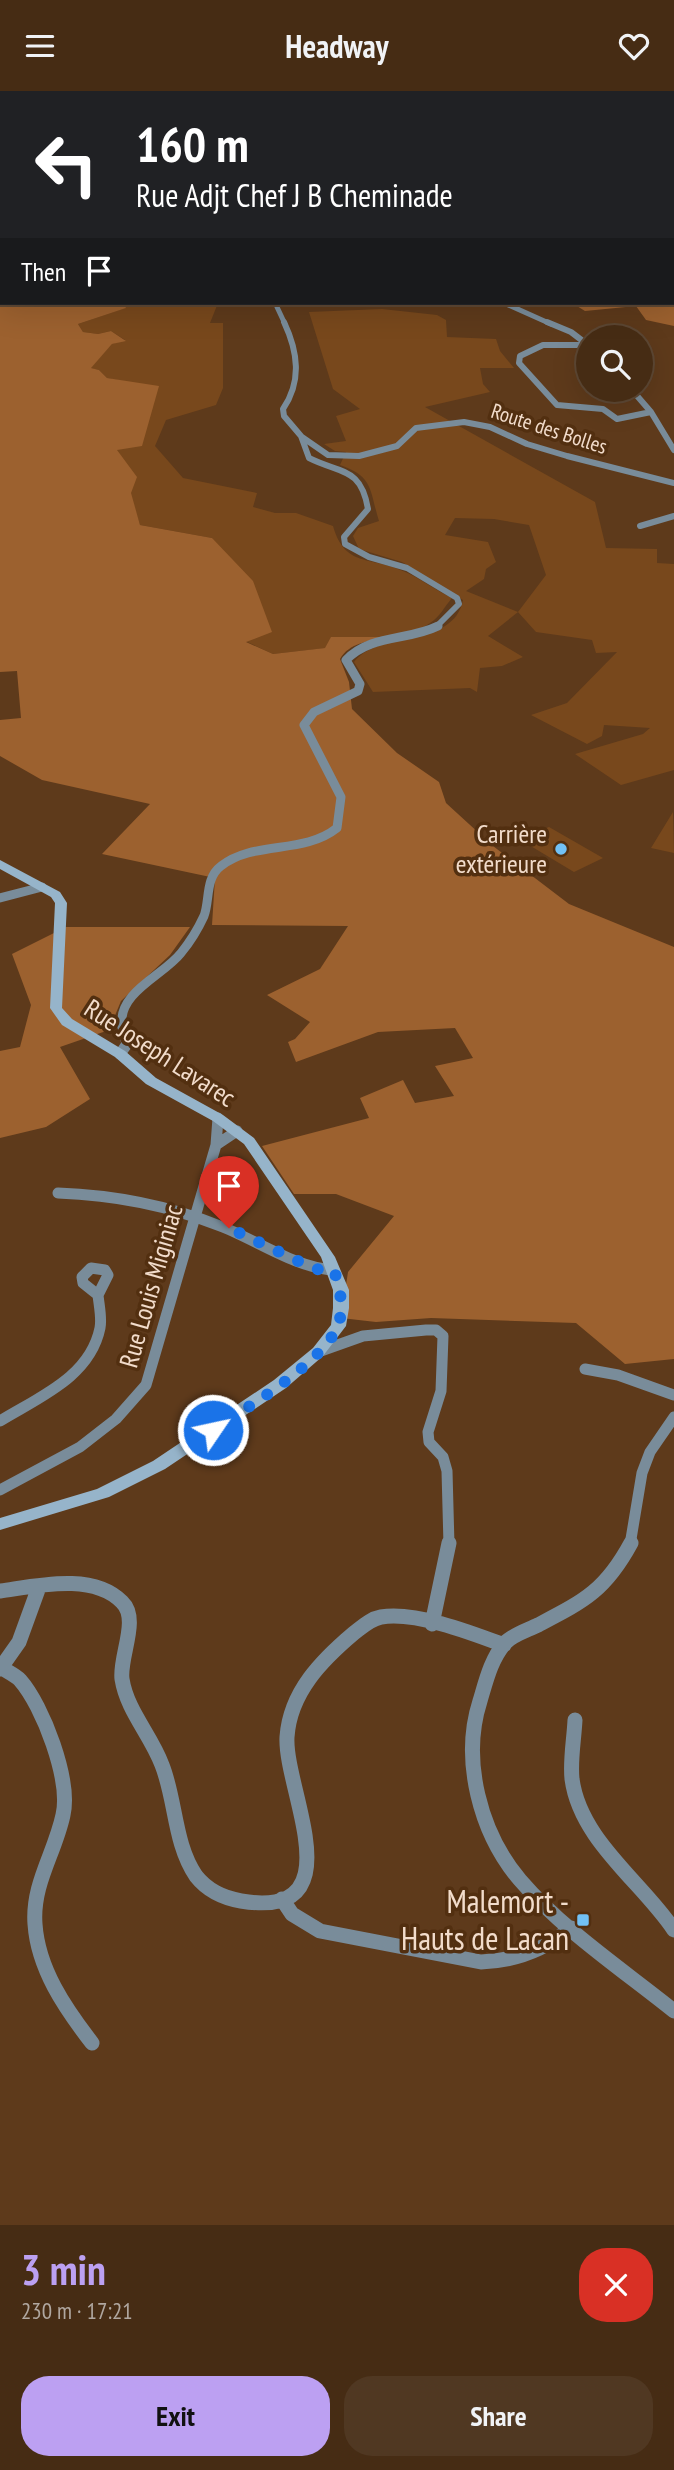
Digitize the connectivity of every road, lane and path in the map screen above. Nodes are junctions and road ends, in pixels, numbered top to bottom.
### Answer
1 (278, 305) edge
2 (508, 305) edge
3 (576, 335) edge
4 (576, 345) edge
5 (642, 402) edge
6 (651, 412) junction
7 (302, 437) junction
8 (674, 450) edge
9 (674, 483) edge
10 (674, 516) edge
11 (639, 526) dead end
12 (0, 864) edge
13 (42, 887) junction
14 (0, 898) edge
15 (120, 1054) junction
16 (218, 1118) junction
17 (243, 1136) junction
18 (216, 1145) junction
19 (58, 1193) dead end
20 (196, 1214) junction
21 (334, 1270) junction
22 (98, 1295) dead end
23 (318, 1352) junction
24 (585, 1369) dead end
25 (674, 1395) edge
26 (674, 1417) edge
27 (0, 1421) edge
28 (0, 1490) edge
29 (0, 1524) edge
30 (39, 1587) junction
31 (0, 1591) edge
32 (432, 1624) junction
33 (505, 1643) junction
34 (1, 1669) edge
35 (575, 1720) dead end
36 (282, 1899) junction
37 (570, 1929) junction
38 (674, 1930) edge
39 (674, 2011) edge
40 (92, 2043) dead end

1 - 7 street
2 - 3 street
4 - 6 street
5 - 6 street
6 - 8 street
7 - 9 street, Route des Bolles
7 - 15 street
10 - 11 street
12 - 13 street, Rue Joseph Lavarec
13 - 14 street
13 - 15 street, Rue Joseph Lavarec
15 - 16 street, Rue Joseph Lavarec
16 - 17 street, Rue Joseph Lavarec
16 - 18 street, Rue Louis Miginiac
17 - 18 street
17 - 21 street
18 - 20 street, Rue Louis Miginiac
19 - 20 street
20 - 21 street
20 - 28 street, Rue Louis Miginiac
21 - 23 street
22 - 27 street
23 - 29 street
23 - 32 street
24 - 25 street
26 - 33 street
30 - 31 street
30 - 34 street
30 - 36 street
32 - 33 street
32 - 36 street
33 - 37 street
34 - 40 street
35 - 38 street
36 - 37 street
37 - 39 street

